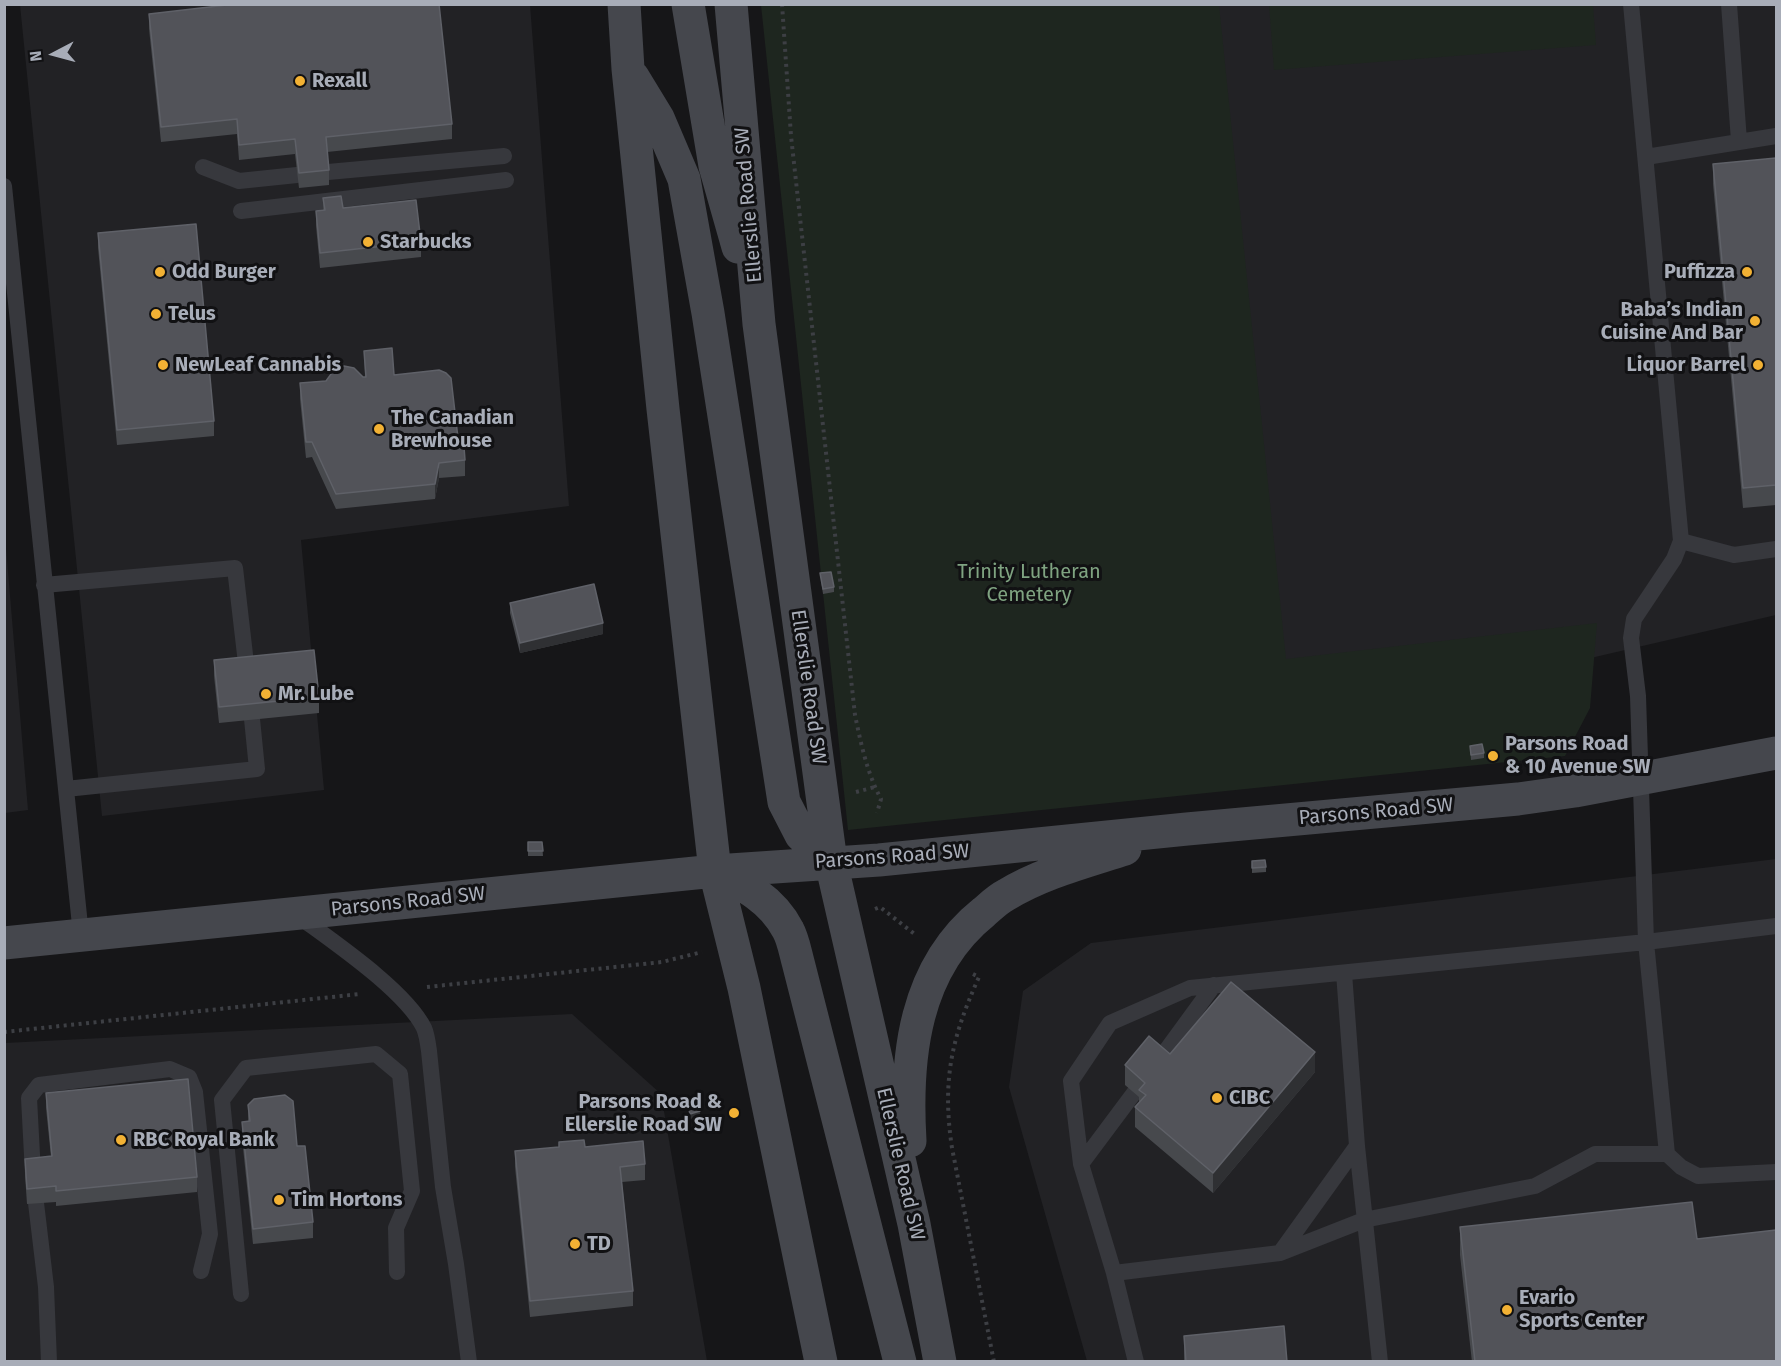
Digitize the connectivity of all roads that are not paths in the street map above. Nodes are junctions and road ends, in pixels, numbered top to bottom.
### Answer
1 (624, 4) edge
2 (688, 4) edge
3 (731, 4) edge
4 (1631, 4) edge
5 (1729, 4) edge
6 (628, 69) junction
7 (1776, 136) edge
8 (1739, 141) junction
9 (504, 156) dead end
10 (1646, 157) junction
11 (203, 167) dead end
12 (328, 172) edge
13 (297, 175) edge
14 (506, 180) dead end
15 (4, 186) edge
16 (241, 211) dead end
17 (8, 265) edge
18 (759, 324) junction
19 (1681, 541) junction
20 (1776, 549) edge
21 (44, 585) junction
22 (247, 672) edge
23 (252, 719) edge
24 (1776, 753) edge
25 (1640, 779) junction
26 (66, 789) junction
27 (1187, 829) junction
28 (831, 862) junction
29 (715, 871) junction
30 (296, 914) junction
31 (1776, 926) edge
32 (81, 935) junction
33 (1646, 942) junction
34 (4, 943) edge
35 (1344, 972) junction
36 (1214, 985) junction
37 (1157, 1063) edge
38 (1134, 1093) edge
39 (1357, 1146) junction
40 (1667, 1154) junction
41 (1081, 1164) junction
42 (1776, 1172) edge
43 (33, 1174) edge
44 (36, 1203) edge
45 (1364, 1220) junction
46 (914, 1224) junction
47 (1280, 1253) junction
48 (201, 1271) dead end
49 (397, 1272) dead end
50 (1114, 1273) junction
51 (241, 1294) dead end
52 (49, 1362) edge
53 (469, 1362) edge
54 (821, 1362) edge
55 (900, 1362) edge
56 (940, 1362) edge
57 (1136, 1362) edge
58 (1380, 1362) edge

1 - 6 main road
2 - 18 main road
3 - 18 main road, Ellerslie Road SW
4 - 10 lane
5 - 8 lane
6 - 28 main road
6 - 29 main road
7 - 8 lane
8 - 10 lane
9 - 12 lane
10 - 19 lane
11 - 13 lane
14 - 16 lane
15 - 17 lane
17 - 21 lane
18 - 28 main road, Ellerslie Road SW
19 - 20 lane
19 - 25 lane
21 - 22 lane
21 - 26 lane
23 - 26 lane
24 - 25 main road, Parsons Road SW
25 - 27 main road, Parsons Road SW
25 - 33 lane
26 - 32 lane
27 - 28 main road, Parsons Road SW
27 - 46 main road
28 - 29 main road, Parsons Road SW
28 - 46 main road, Ellerslie Road SW
29 - 30 main road, Parsons Road SW
29 - 54 main road
29 - 55 main road
30 - 32 main road, Parsons Road SW
30 - 53 lane
31 - 33 lane
32 - 34 main road, Parsons Road SW
33 - 35 lane
33 - 40 lane
35 - 36 lane
35 - 39 lane
36 - 37 lane
36 - 41 lane
38 - 41 lane
39 - 45 lane
39 - 47 lane
40 - 42 lane
40 - 45 lane
41 - 50 lane
43 - 48 lane
44 - 52 lane
45 - 47 lane
45 - 58 lane
46 - 56 main road, Ellerslie Road SW
47 - 50 lane
49 - 51 lane
50 - 57 lane

